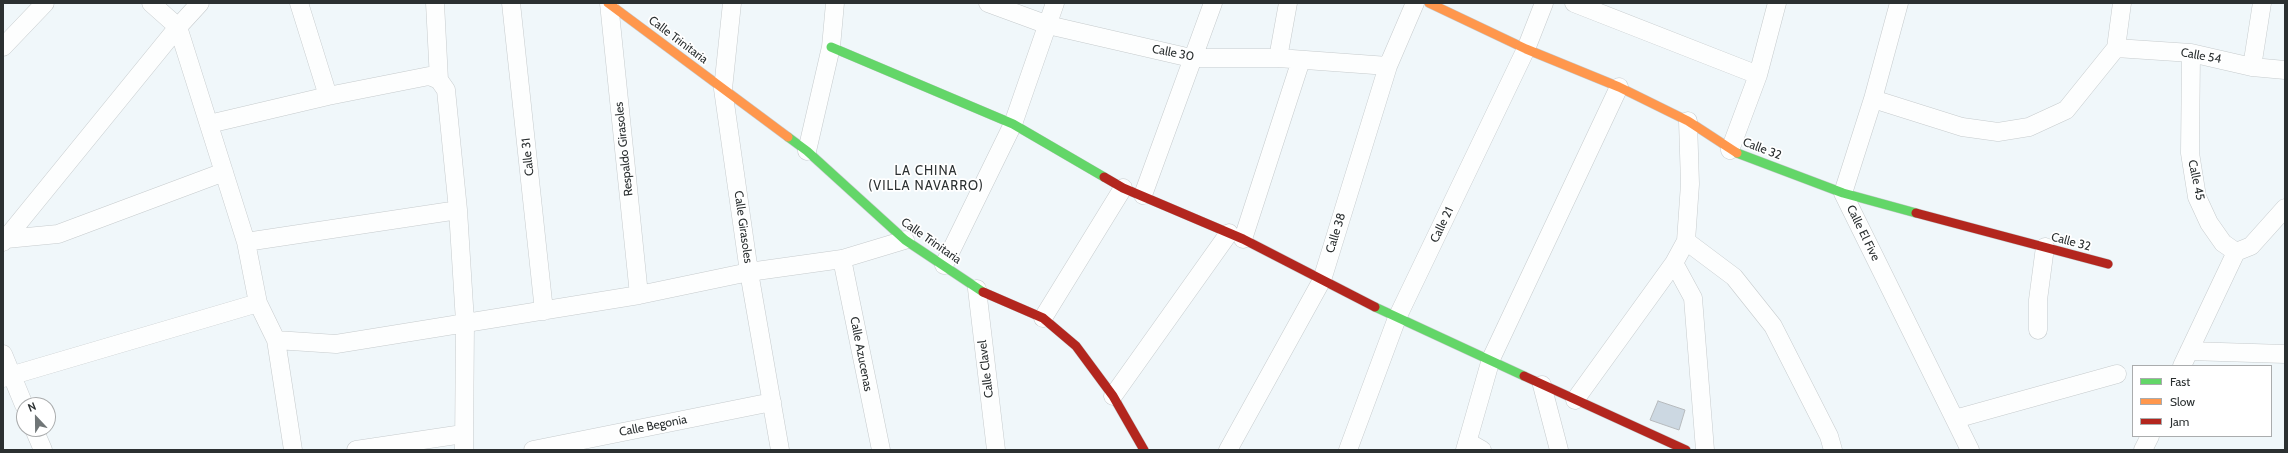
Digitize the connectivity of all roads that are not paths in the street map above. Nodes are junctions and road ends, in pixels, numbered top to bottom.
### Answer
1 (45, 3) edge
2 (151, 3) edge
3 (200, 3) edge
4 (299, 3) edge
5 (435, 3) edge
6 (511, 3) edge
7 (608, 3) edge
8 (732, 3) edge
9 (835, 3) edge
10 (988, 3) edge
11 (1055, 3) edge
12 (1213, 3) edge
13 (1288, 3) edge
14 (1415, 3) edge
15 (1429, 3) edge
16 (1544, 3) edge
17 (1574, 3) edge
18 (1777, 3) edge
19 (1899, 3) edge
20 (2122, 3) edge
21 (2262, 3) edge
22 (1048, 25) junction
23 (178, 27) junction
24 (3, 47) edge
25 (831, 47) junction
26 (2116, 48) junction
27 (1526, 49) junction
28 (2191, 53) junction
29 (1192, 58) junction
30 (1278, 58) junction
31 (1301, 60) junction
32 (1388, 66) junction
33 (2252, 67) junction
34 (2285, 70) edge
35 (1758, 75) junction
36 (439, 80) junction
37 (1619, 87) junction
38 (723, 88) junction
39 (328, 96) junction
40 (1873, 99) junction
41 (1688, 121) junction
42 (209, 124) junction
43 (1013, 124) junction
44 (1730, 150) junction
45 (807, 151) junction
46 (224, 172) junction
47 (1124, 188) junction
48 (1843, 193) junction
49 (1143, 194) junction
50 (2285, 208) edge
51 (458, 210) junction
52 (1236, 236) junction
53 (4, 240) edge
54 (905, 240) junction
55 (1686, 241) junction
56 (246, 242) junction
57 (2045, 247) junction
58 (2236, 252) junction
59 (842, 259) junction
60 (1674, 263) junction
61 (2108, 264) dead end
62 (944, 265) junction
63 (749, 272) junction
64 (1322, 280) junction
65 (977, 288) junction
66 (639, 294) junction
67 (258, 303) junction
68 (544, 311) junction
69 (1043, 318) junction
70 (1398, 318) junction
71 (465, 322) junction
72 (2038, 330) dead end
73 (276, 340) junction
74 (3, 354) edge
75 (2285, 354) edge
76 (2186, 358) edge
77 (1491, 359) junction
78 (2117, 374) dead end
79 (7, 376) edge
80 (1542, 385) junction
81 (1113, 396) junction
82 (19, 397) edge
83 (1575, 400) junction
84 (772, 402) junction
85 (1955, 419) junction
86 (37, 437) edge
87 (2150, 437) edge
88 (464, 442) edge
89 (1472, 447) edge
90 (43, 450) edge
91 (293, 450) edge
92 (356, 450) edge
93 (533, 450) edge
94 (780, 450) edge
95 (881, 450) edge
96 (996, 450) edge
97 (1144, 450) edge
98 (1228, 450) edge
99 (1348, 450) edge
100 (1559, 450) edge
101 (1686, 450) edge
102 (1705, 450) edge
103 (1833, 450) edge
104 (1970, 450) edge
105 (2143, 450) edge

1 - 24 street
2 - 23 street
3 - 23 street
4 - 39 street
5 - 36 street
6 - 68 street, Calle 31
7 - 38 street, Calle Trinitaria
7 - 66 street, Respaldo Girasoles
8 - 38 street, Calle Girasoles
9 - 25 street
10 - 22 street, Calle 30
11 - 22 street
12 - 29 street
13 - 30 street
14 - 32 street, Calle 38
15 - 27 street, Calle 32
16 - 27 street, Calle 21
17 - 35 street
18 - 35 street
19 - 40 street, Calle El Five
20 - 26 street
21 - 33 street
22 - 29 street, Calle 30
22 - 43 street
23 - 42 street
23 - 53 street
25 - 43 street
25 - 45 street
26 - 28 street, Calle 54
26 - 40 street
27 - 37 street, Calle 32
27 - 70 street, Calle 21
28 - 33 street, Calle 54
28 - 58 street, Calle 45
29 - 30 street, Calle 30
29 - 49 street
30 - 31 street, Calle 30
31 - 32 street, Calle 30
31 - 52 street
32 - 64 street, Calle 38
33 - 34 street, Calle 54
35 - 44 street
36 - 39 street
36 - 51 street
37 - 41 street, Calle 32
37 - 77 street
38 - 45 street, Calle Trinitaria
38 - 63 street, Calle Girasoles
39 - 42 street
40 - 48 street, Calle El Five
41 - 44 street, Calle 32
41 - 55 street
42 - 46 street
43 - 47 street
43 - 62 street
44 - 48 street, Calle 32
45 - 54 street, Calle Trinitaria
46 - 53 street
46 - 56 street
47 - 49 street
47 - 69 street
48 - 57 street, Calle 32
48 - 85 street, Calle El Five
49 - 52 street
50 - 58 street
51 - 56 street
51 - 71 street
52 - 64 street
52 - 81 street
54 - 59 street
54 - 62 street, Calle Trinitaria
55 - 60 street
55 - 103 street
56 - 67 street
57 - 61 street, Calle 32
57 - 72 street
58 - 76 street
59 - 63 street
59 - 95 street, Calle Azucenas
60 - 83 street
60 - 102 street
62 - 65 street, Calle Trinitaria
63 - 66 street
63 - 84 street, Calle Girasoles
64 - 70 street
64 - 98 street, Calle 38
65 - 69 street, Calle Trinitaria
65 - 96 street, Calle Clavel
66 - 68 street
67 - 73 street
67 - 79 street
68 - 71 street
69 - 81 street, Calle Trinitaria
70 - 77 street
70 - 99 street, Calle 21
71 - 73 street
71 - 88 street
73 - 91 street
74 - 79 street
75 - 76 street
77 - 80 street
77 - 89 street
78 - 85 street
79 - 82 street
80 - 83 street
80 - 100 street
81 - 97 street, Calle Trinitaria
83 - 101 street
84 - 93 street, Calle Begonia
84 - 94 street, Calle Girasoles
85 - 104 street, Calle El Five
86 - 90 street
87 - 105 street
88 - 92 street

